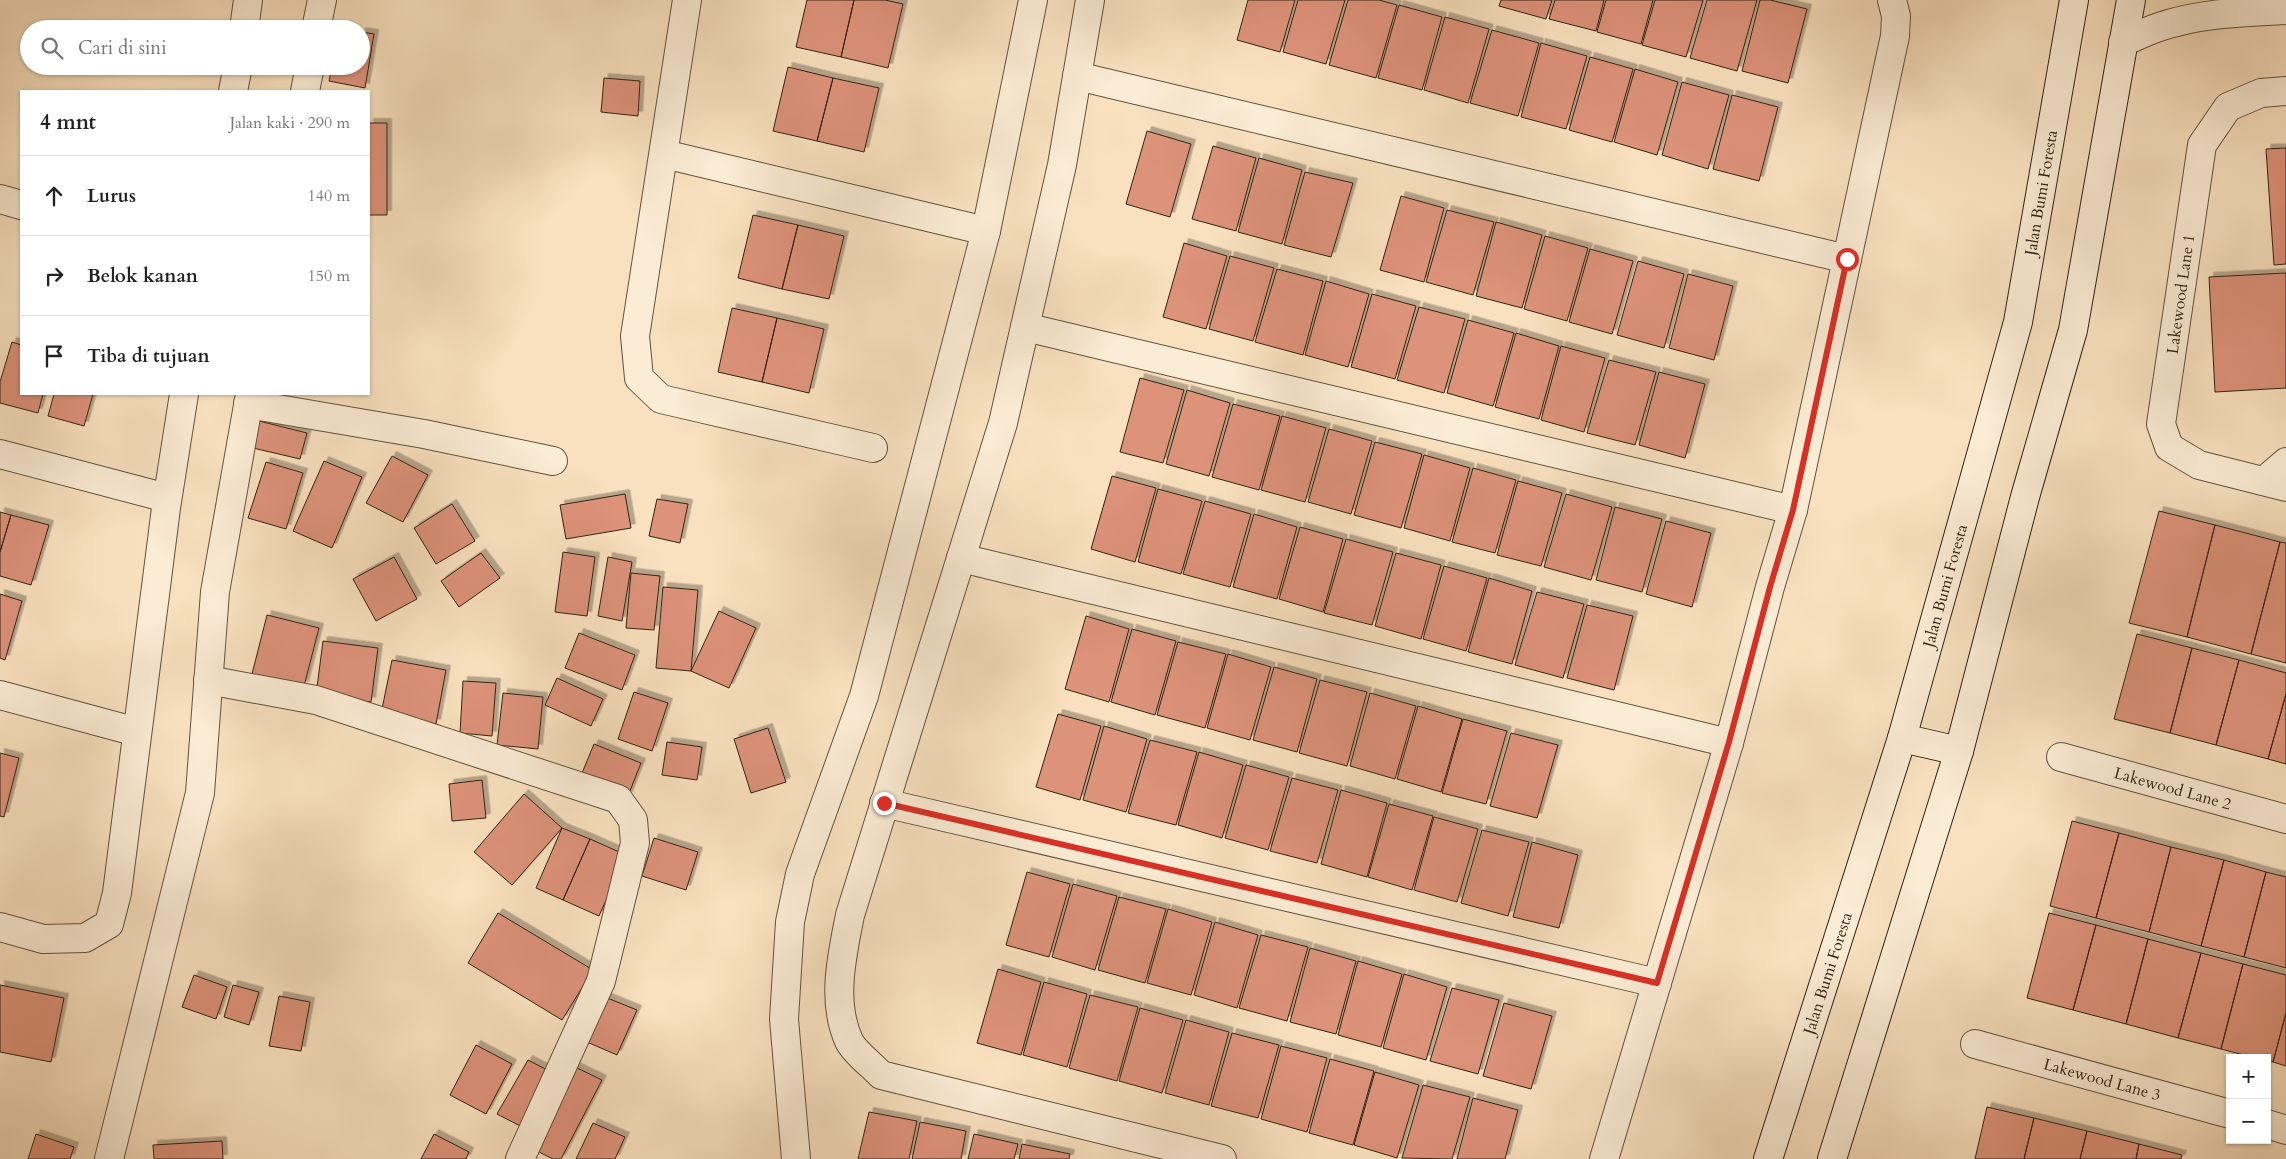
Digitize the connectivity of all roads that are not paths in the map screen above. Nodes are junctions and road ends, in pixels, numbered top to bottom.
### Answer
1 (248, 0) edge
2 (322, 0) edge
3 (687, 0) edge
4 (1033, 0) edge
5 (1090, 0) edge
6 (1892, 0) edge
7 (2074, 0) edge
8 (2131, 0) edge
9 (2286, 10) edge
10 (245, 20) edge
11 (318, 20) edge
12 (2123, 42) junction
13 (237, 75) edge
14 (308, 75) edge
15 (1077, 76) junction
16 (234, 90) edge
17 (305, 90) edge
18 (2286, 91) edge
19 (664, 154) junction
20 (0, 199) edge
21 (20, 204) edge
22 (986, 231) junction
23 (1847, 259) junction
24 (1025, 327) junction
25 (184, 395) edge
26 (249, 399) edge
27 (873, 448) dead end
28 (0, 454) edge
29 (553, 460) dead end
30 (2286, 462) edge
31 (2275, 484) edge
32 (167, 498) junction
33 (1793, 510) junction
34 (960, 558) junction
35 (208, 680) junction
36 (0, 695) edge
37 (138, 732) junction
38 (1902, 738) junction
39 (1729, 742) junction
40 (1959, 751) junction
41 (2061, 756) dead end
42 (884, 803) junction
43 (2286, 819) edge
44 (0, 927) edge
45 (1657, 983) junction
46 (1975, 1044) dead end
47 (2226, 1113) edge
48 (2271, 1125) edge
49 (2286, 1130) edge
50 (1155, 1151) edge
51 (109, 1159) edge
52 (520, 1159) edge
53 (796, 1159) edge
54 (1222, 1159) edge
55 (1604, 1159) edge
56 (1768, 1159) edge
57 (1832, 1159) edge

1 - 10 street
2 - 11 street
3 - 19 street
4 - 22 street
5 - 15 street
6 - 23 street
7 - 38 street, Jalan Bumi Foresta
8 - 12 street
9 - 12 street
12 - 40 street
13 - 16 street
14 - 17 street
15 - 23 street
15 - 24 street
18 - 31 street, Lakewood Lane 1
19 - 22 street
19 - 27 street
20 - 21 street
22 - 53 street
23 - 33 street
24 - 33 street
24 - 34 street
25 - 32 street
26 - 29 street
26 - 35 street
28 - 32 street
30 - 31 street
32 - 37 street
33 - 39 street
34 - 39 street
34 - 42 street
35 - 51 street
35 - 52 street
36 - 37 street
37 - 44 street
38 - 40 street
38 - 56 street, Jalan Bumi Foresta
39 - 45 street
40 - 57 street
41 - 43 street, Lakewood Lane 2
42 - 45 street
42 - 50 street
45 - 55 street
46 - 47 street, Lakewood Lane 3
48 - 49 street
50 - 54 street

